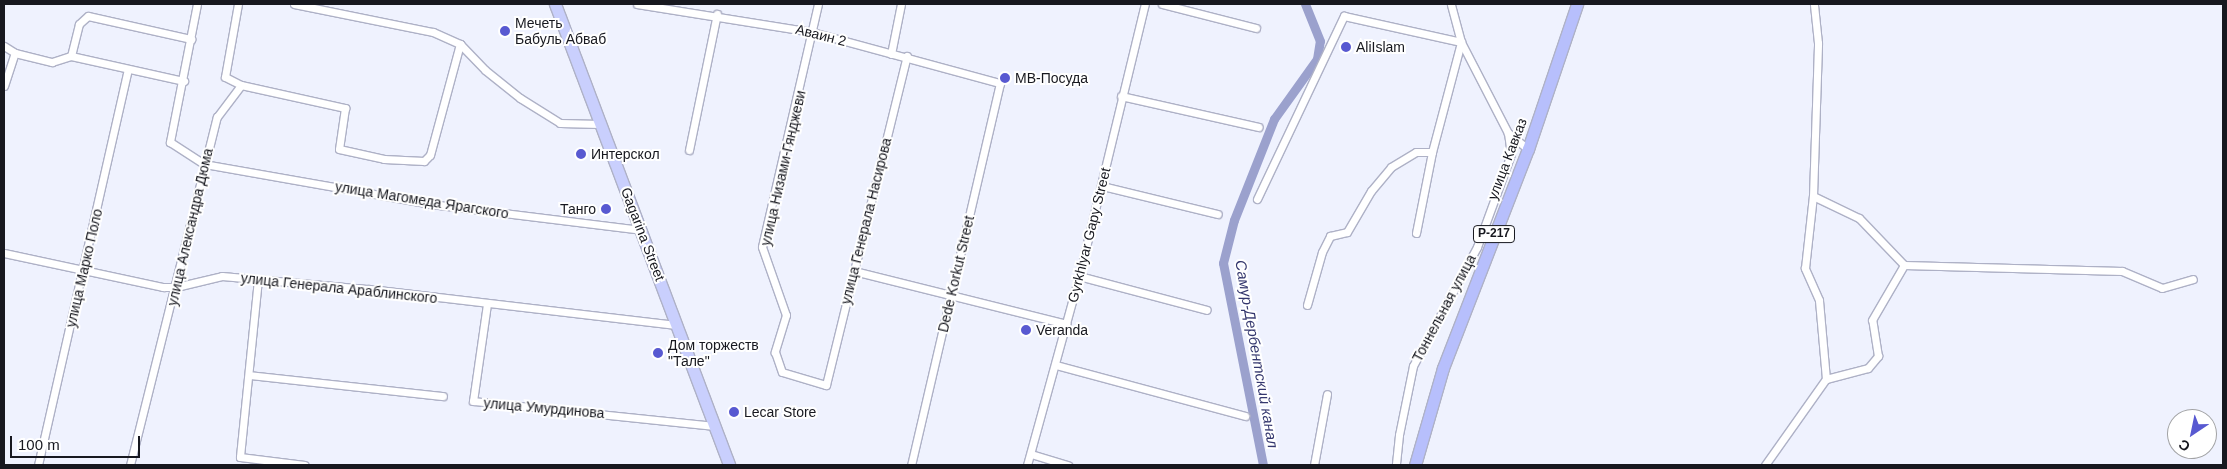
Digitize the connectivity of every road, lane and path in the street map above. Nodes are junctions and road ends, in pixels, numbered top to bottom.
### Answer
1 (197, 4) edge
2 (238, 4) edge
3 (294, 4) edge
4 (555, 4) edge
5 (637, 4) edge
6 (818, 4) edge
7 (901, 4) edge
8 (1145, 4) edge
9 (1162, 4) edge
10 (1451, 4) edge
11 (1577, 4) edge
12 (1814, 4) edge
13 (667, 6) edge
14 (717, 14) junction
15 (1256, 28) dead end
16 (812, 32) junction
17 (191, 39) junction
18 (1460, 42) junction
19 (460, 44) junction
20 (4, 46) edge
21 (15, 53) junction
22 (891, 54) junction
23 (71, 56) junction
24 (907, 56) junction
25 (128, 69) junction
26 (184, 81) junction
27 (1000, 83) joint
28 (241, 85) junction
29 (4, 86) edge
30 (1121, 96) junction
31 (600, 124) junction
32 (1259, 127) dead end
33 (1508, 133) junction
34 (1528, 149) junction
35 (689, 150) dead end
36 (1432, 152) junction
37 (204, 164) junction
38 (1102, 186) junction
39 (1813, 196) junction
40 (1257, 199) dead end
41 (1218, 214) dead end
42 (641, 230) junction
43 (1416, 232) dead end
44 (4, 253) edge
45 (1904, 265) junction
46 (85, 268) junction
47 (854, 271) junction
48 (1080, 276) junction
49 (258, 280) junction
50 (2193, 280) dead end
51 (176, 287) junction
52 (950, 296) junction
53 (487, 304) junction
54 (1307, 305) dead end
55 (1208, 310) dead end
56 (1066, 324) junction
57 (678, 325) junction
58 (1056, 365) junction
59 (249, 375) junction
60 (1826, 379) junction
61 (826, 385) joint
62 (1327, 394) dead end
63 (443, 396) dead end
64 (1245, 416) dead end
65 (714, 426) junction
66 (1030, 454) junction
67 (38, 465) edge
68 (130, 465) edge
69 (305, 465) edge
70 (729, 465) edge
71 (911, 465) edge
72 (1028, 465) edge
73 (1068, 465) edge
74 (1314, 465) edge
75 (1396, 465) edge
76 (1415, 465) edge
77 (1765, 465) edge

1 - 17 street
2 - 28 street
3 - 19 street
4 - 31 main road, Gagarina Street
5 - 13 street, Аваин 2
6 - 16 street, улица Низами-Гянджеви
7 - 22 street
8 - 30 street, Gyrkhlyar Gapy Street
9 - 15 street
10 - 18 street
11 - 34 highway, улица Кавказ / Р-217
12 - 39 street
13 - 14 street, Аваин 2
14 - 16 street, Аваин 2
14 - 35 street
16 - 22 street, Аваин 2
16 - 61 street, улица Низами-Гянджеви
17 - 23 street
17 - 26 street
18 - 33 street, Тоннельная улица
18 - 36 street
18 - 40 street
19 - 28 street
19 - 31 street
20 - 21 street
21 - 23 street
21 - 29 street
22 - 24 street, Аваин 2
23 - 25 street
24 - 27 street, Аваин 2
24 - 47 street, улица Генерала Насирова
25 - 26 street
25 - 46 street, улица Марко Поло
26 - 37 street
27 - 52 street, Dede Korkut Street
28 - 37 street, улица Александра Дюма
30 - 32 street
30 - 38 street, Gyrkhlyar Gapy Street
31 - 42 main road, Gagarina Street
33 - 34 street
33 - 75 street, Тоннельная улица
34 - 76 highway, улица Кавказ / Р-217
36 - 43 street
36 - 54 street
37 - 42 street, улица Магомеда Ярагского
37 - 51 street, улица Александра Дюма
38 - 41 street
38 - 48 street, Gyrkhlyar Gapy Street
39 - 45 street
39 - 60 street
42 - 57 main road, Gagarina Street
44 - 46 street, улица Генерала Араблинского
45 - 50 street
45 - 60 street
46 - 51 street, улица Генерала Араблинского
46 - 67 street, улица Марко Поло
47 - 52 street
47 - 61 street, улица Генерала Насирова
48 - 55 street
48 - 56 street, Gyrkhlyar Gapy Street
49 - 51 street, улица Генерала Араблинского
49 - 53 street, улица Генерала Араблинского
49 - 59 street
51 - 68 street, улица Александра Дюма
52 - 56 street
52 - 71 street, Dede Korkut Street
53 - 57 street, улица Генерала Араблинского
53 - 65 street, улица Умурдинова
56 - 58 street, Gyrkhlyar Gapy Street
57 - 65 main road, Gagarina Street
58 - 64 street
58 - 66 street, Gyrkhlyar Gapy Street
59 - 63 street
59 - 69 street
60 - 77 street
62 - 74 street
65 - 70 main road, Gagarina Street
66 - 72 street, Gyrkhlyar Gapy Street
66 - 73 street

